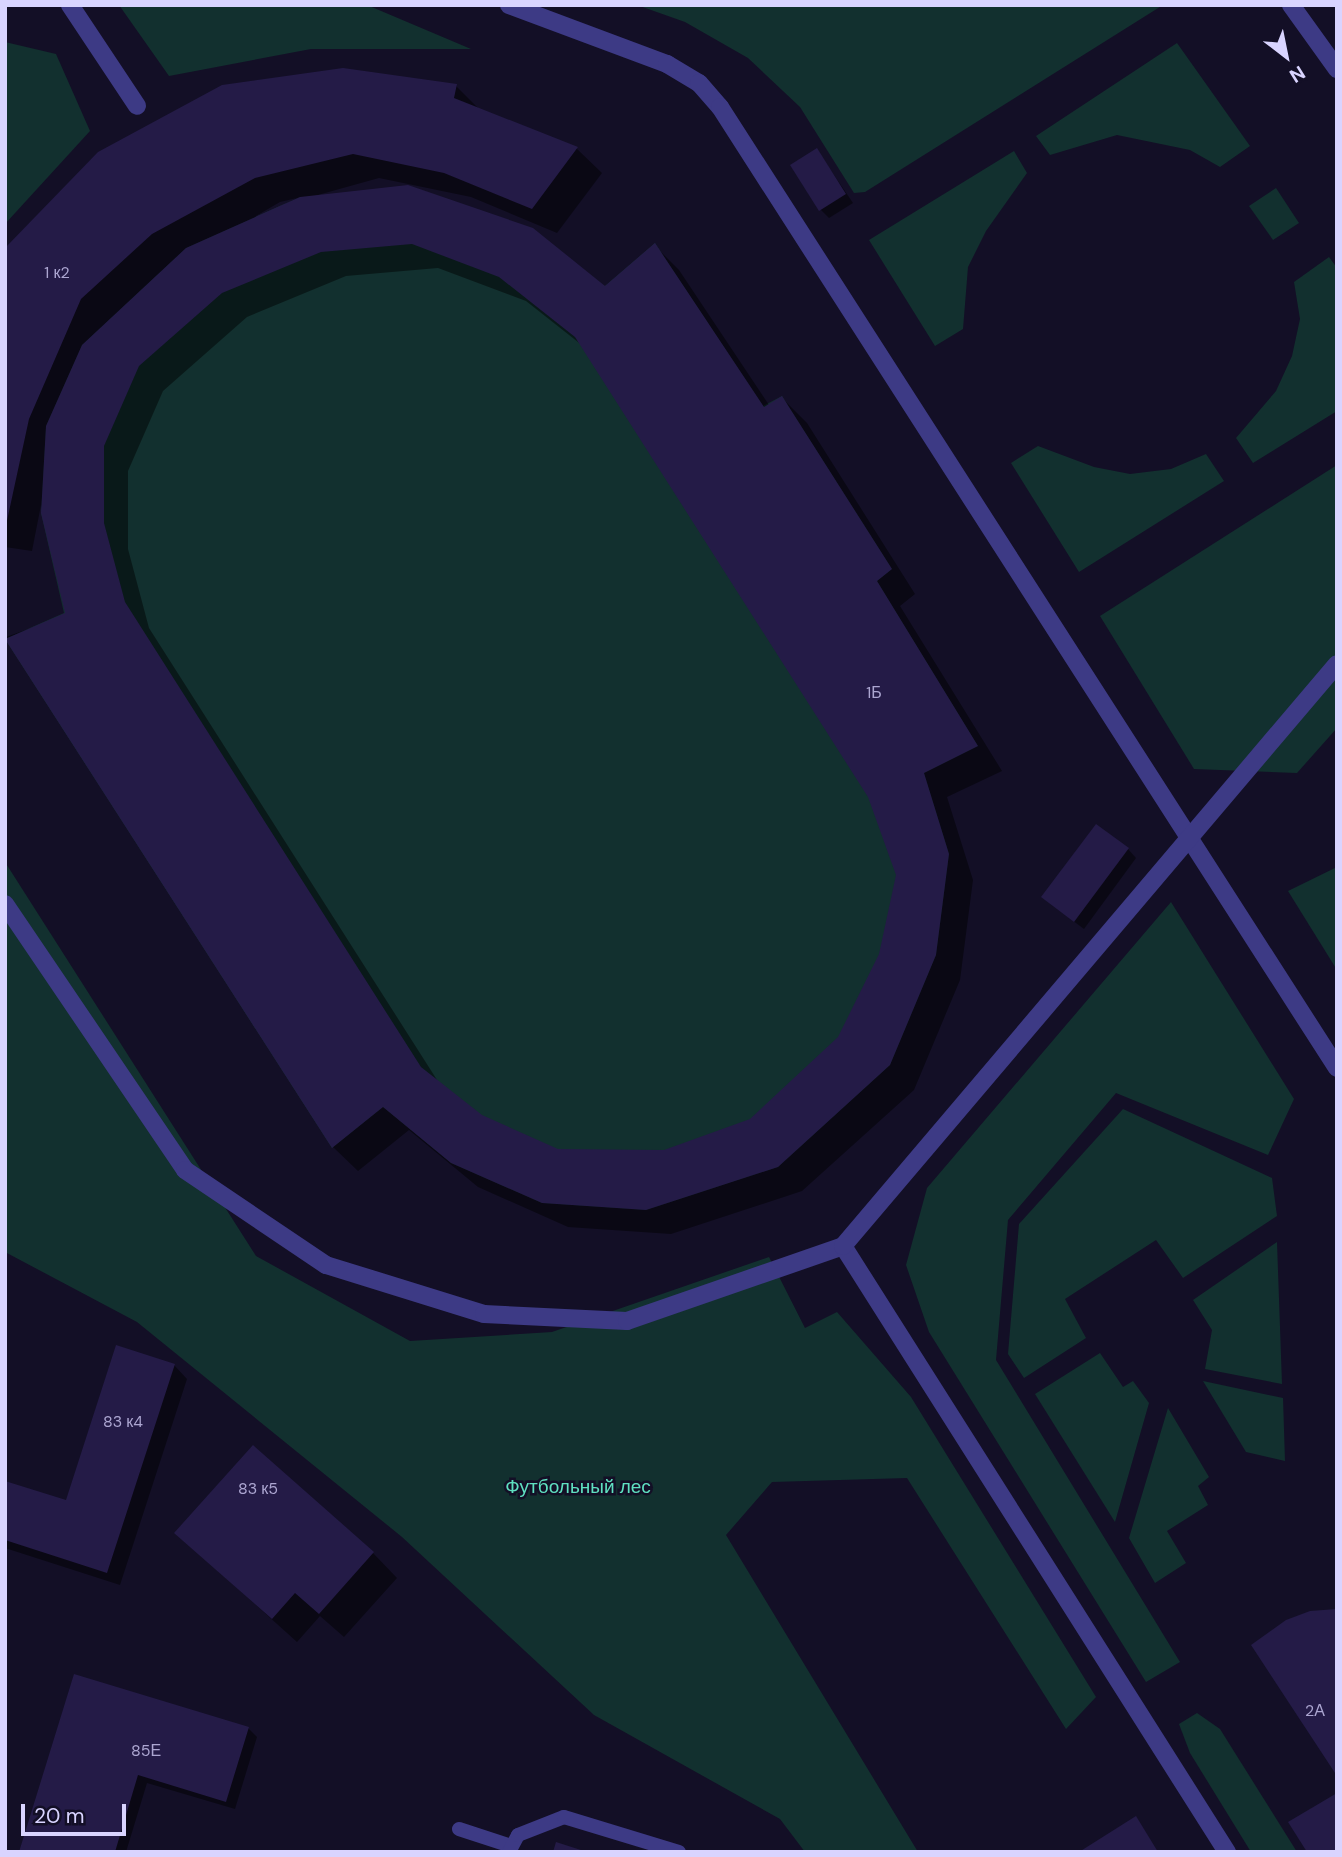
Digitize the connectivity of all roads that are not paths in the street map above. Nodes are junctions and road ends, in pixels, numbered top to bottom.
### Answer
1 (70, 5) edge
2 (509, 5) edge
3 (1291, 5) edge
4 (1337, 69) edge
5 (137, 106) dead end
6 (1337, 664) edge
7 (1193, 839) junction
8 (5, 904) edge
9 (1337, 1068) edge
10 (843, 1246) junction
11 (459, 1829) dead end
12 (510, 1849) edge
13 (679, 1852) edge
14 (1227, 1852) edge

1 - 5 street
2 - 7 street
3 - 4 street
6 - 7 street
7 - 9 street
7 - 10 street
8 - 10 street
10 - 14 street
11 - 12 lane
12 - 13 lane

